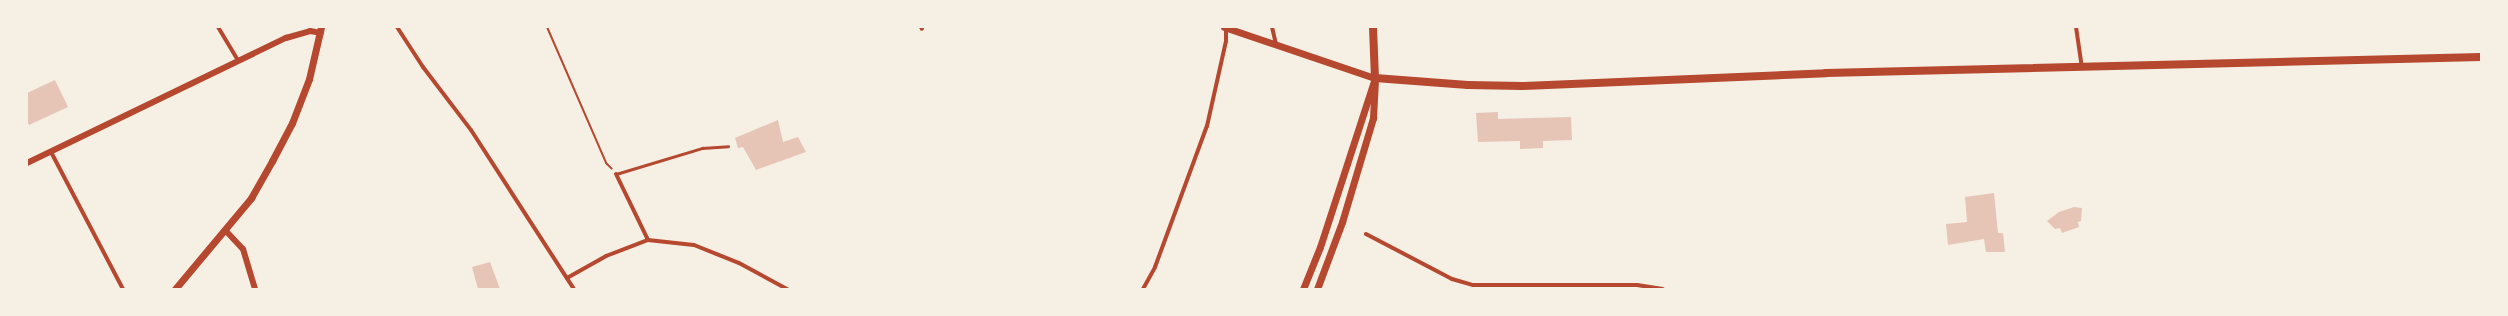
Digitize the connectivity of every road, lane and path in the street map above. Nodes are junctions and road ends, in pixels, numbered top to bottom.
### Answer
1 (218, 27) edge
2 (397, 27) edge
3 (547, 27) edge
4 (1225, 27) edge
5 (1272, 27) edge
6 (1373, 27) edge
7 (2076, 27) edge
8 (322, 29) edge
9 (1276, 44) junction
10 (2481, 57) edge
11 (238, 60) junction
12 (2082, 68) junction
13 (1374, 78) junction
14 (728, 146) dead end
15 (51, 152) junction
16 (27, 163) edge
17 (616, 174) junction
18 (226, 231) junction
19 (1366, 234) dead end
20 (648, 240) junction
21 (567, 278) junction
22 (1472, 287) edge
23 (123, 289) edge
24 (175, 289) edge
25 (255, 289) edge
26 (574, 289) edge
27 (787, 289) edge
28 (1143, 289) edge
29 (1303, 289) edge
30 (1317, 289) edge
31 (1664, 289) edge

1 - 11 street
2 - 21 street
3 - 17 path
4 - 9 main road
4 - 28 street
5 - 9 street
6 - 13 main road
7 - 12 street
8 - 11 street
8 - 18 main road
9 - 13 main road
10 - 12 main road
11 - 15 street
12 - 13 main road
13 - 29 main road
13 - 30 main road
14 - 17 lane
15 - 16 street
15 - 23 street
17 - 20 street
18 - 24 main road
18 - 25 street
19 - 22 street
20 - 21 street
20 - 27 street
21 - 26 street
22 - 31 street

